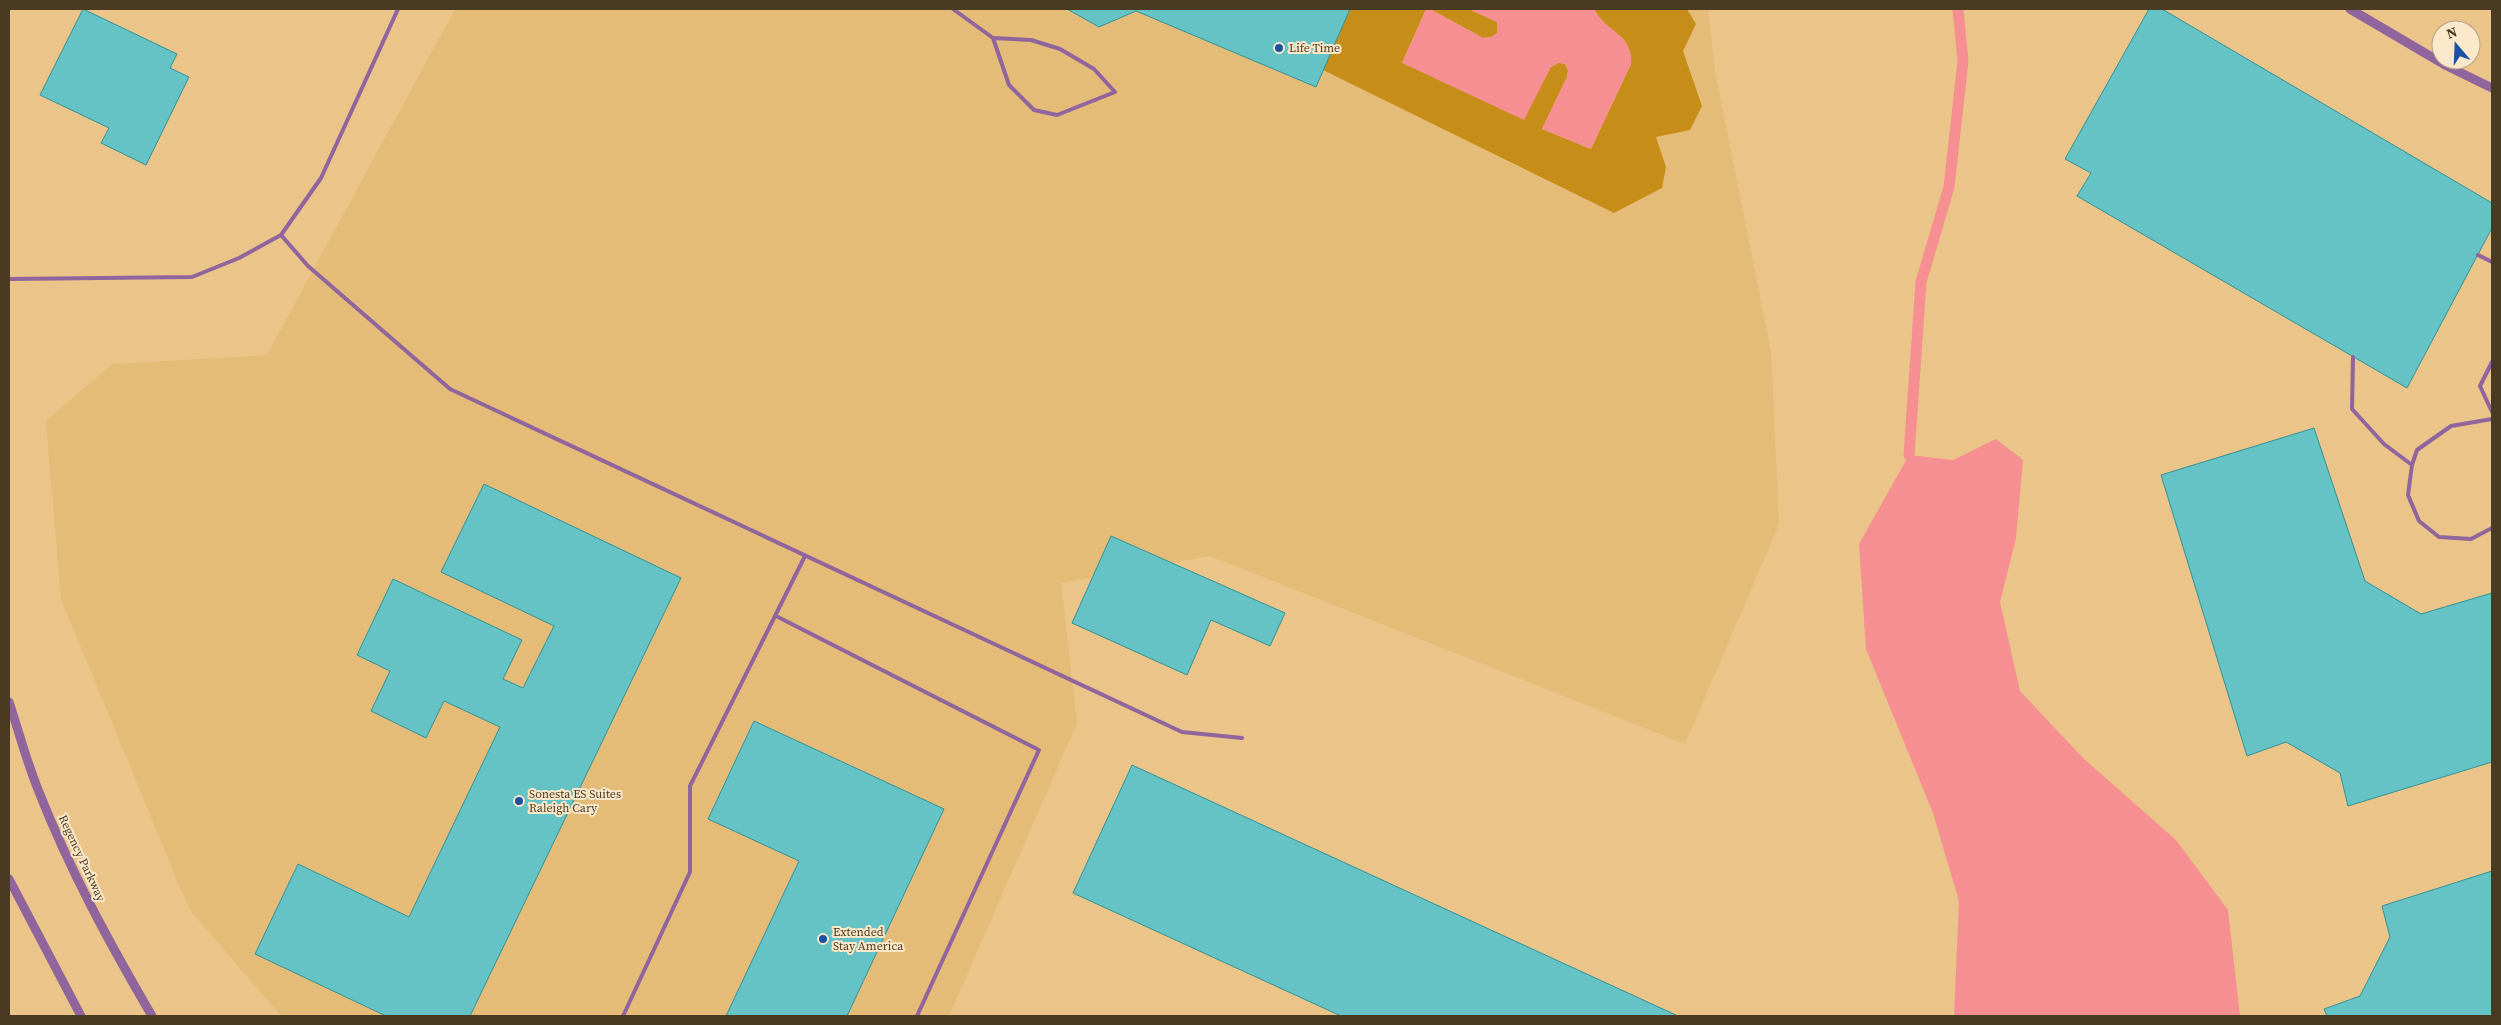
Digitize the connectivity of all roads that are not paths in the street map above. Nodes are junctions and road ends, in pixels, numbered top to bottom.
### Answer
1 (398, 9) edge
2 (953, 9) edge
3 (2350, 9) edge
4 (994, 38) junction
5 (2492, 88) edge
6 (281, 235) junction
7 (2478, 255) dead end
8 (2492, 262) edge
9 (9, 279) edge
10 (2353, 357) dead end
11 (2492, 362) edge
12 (2492, 412) edge
13 (2492, 419) edge
14 (2412, 465) junction
15 (2492, 528) edge
16 (805, 556) junction
17 (776, 616) junction
18 (9, 702) edge
19 (1242, 738) dead end
20 (9, 879) edge
21 (81, 1016) edge
22 (152, 1016) edge
23 (623, 1016) edge
24 (917, 1016) edge

1 - 6 lane
2 - 4 lane
3 - 5 street
4 - 4 lane
6 - 9 lane
6 - 16 lane
7 - 8 lane
10 - 14 lane
11 - 12 lane
13 - 14 lane
14 - 15 lane
16 - 17 lane
16 - 19 lane
17 - 23 lane
17 - 24 lane
18 - 22 street, Regency Parkway
20 - 21 street

